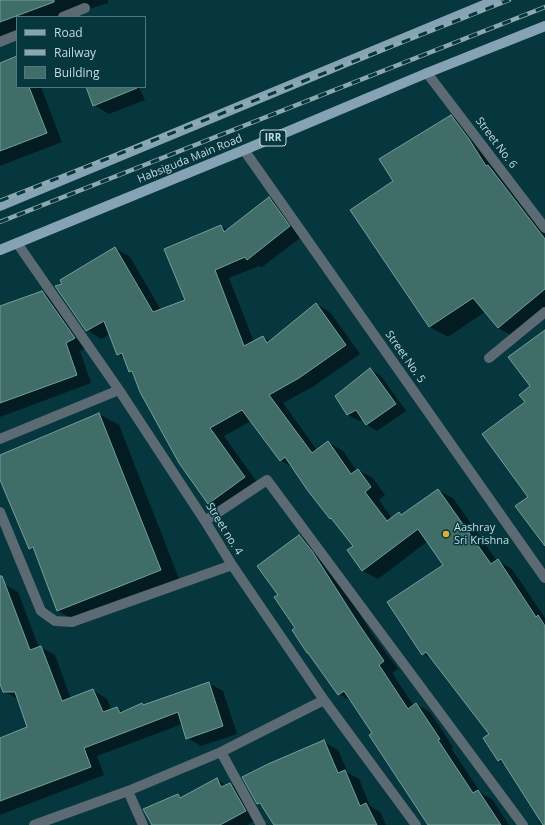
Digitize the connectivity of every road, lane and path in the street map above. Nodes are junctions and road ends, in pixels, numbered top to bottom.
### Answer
1 (491, 1) edge
2 (85, 8) dead end
3 (65, 16) edge
4 (545, 26) edge
5 (16, 35) edge
6 (0, 42) edge
7 (427, 73) junction
8 (244, 150) junction
9 (0, 206) edge
10 (545, 228) edge
11 (17, 243) junction
12 (0, 250) edge
13 (545, 312) edge
14 (489, 358) dead end
15 (119, 390) junction
16 (0, 439) edge
17 (0, 512) edge
18 (205, 521) junction
19 (232, 565) junction
20 (545, 578) edge
21 (324, 700) junction
22 (221, 752) junction
23 (128, 791) junction
24 (34, 825) edge
25 (143, 825) edge
26 (261, 825) edge
27 (416, 825) edge
28 (523, 825) edge

1 - 9 main road
2 - 3 street
4 - 7 main road, Habsiguda Main Road / IRR
5 - 6 street
7 - 8 main road, Habsiguda Main Road / IRR
7 - 10 street, Street No. 6
8 - 11 main road, Habsiguda Main Road / IRR
8 - 20 street, Street No. 5
11 - 12 main road, Habsiguda Main Road / IRR
11 - 15 street, Street no. 4
13 - 14 street
15 - 16 street
15 - 18 street, Street no. 4
17 - 19 street
18 - 19 street, Street no. 4
18 - 28 street
19 - 21 street, Street no. 4
21 - 22 street
21 - 27 street, Street no. 4
22 - 23 street
22 - 26 street
23 - 24 street
23 - 25 street

